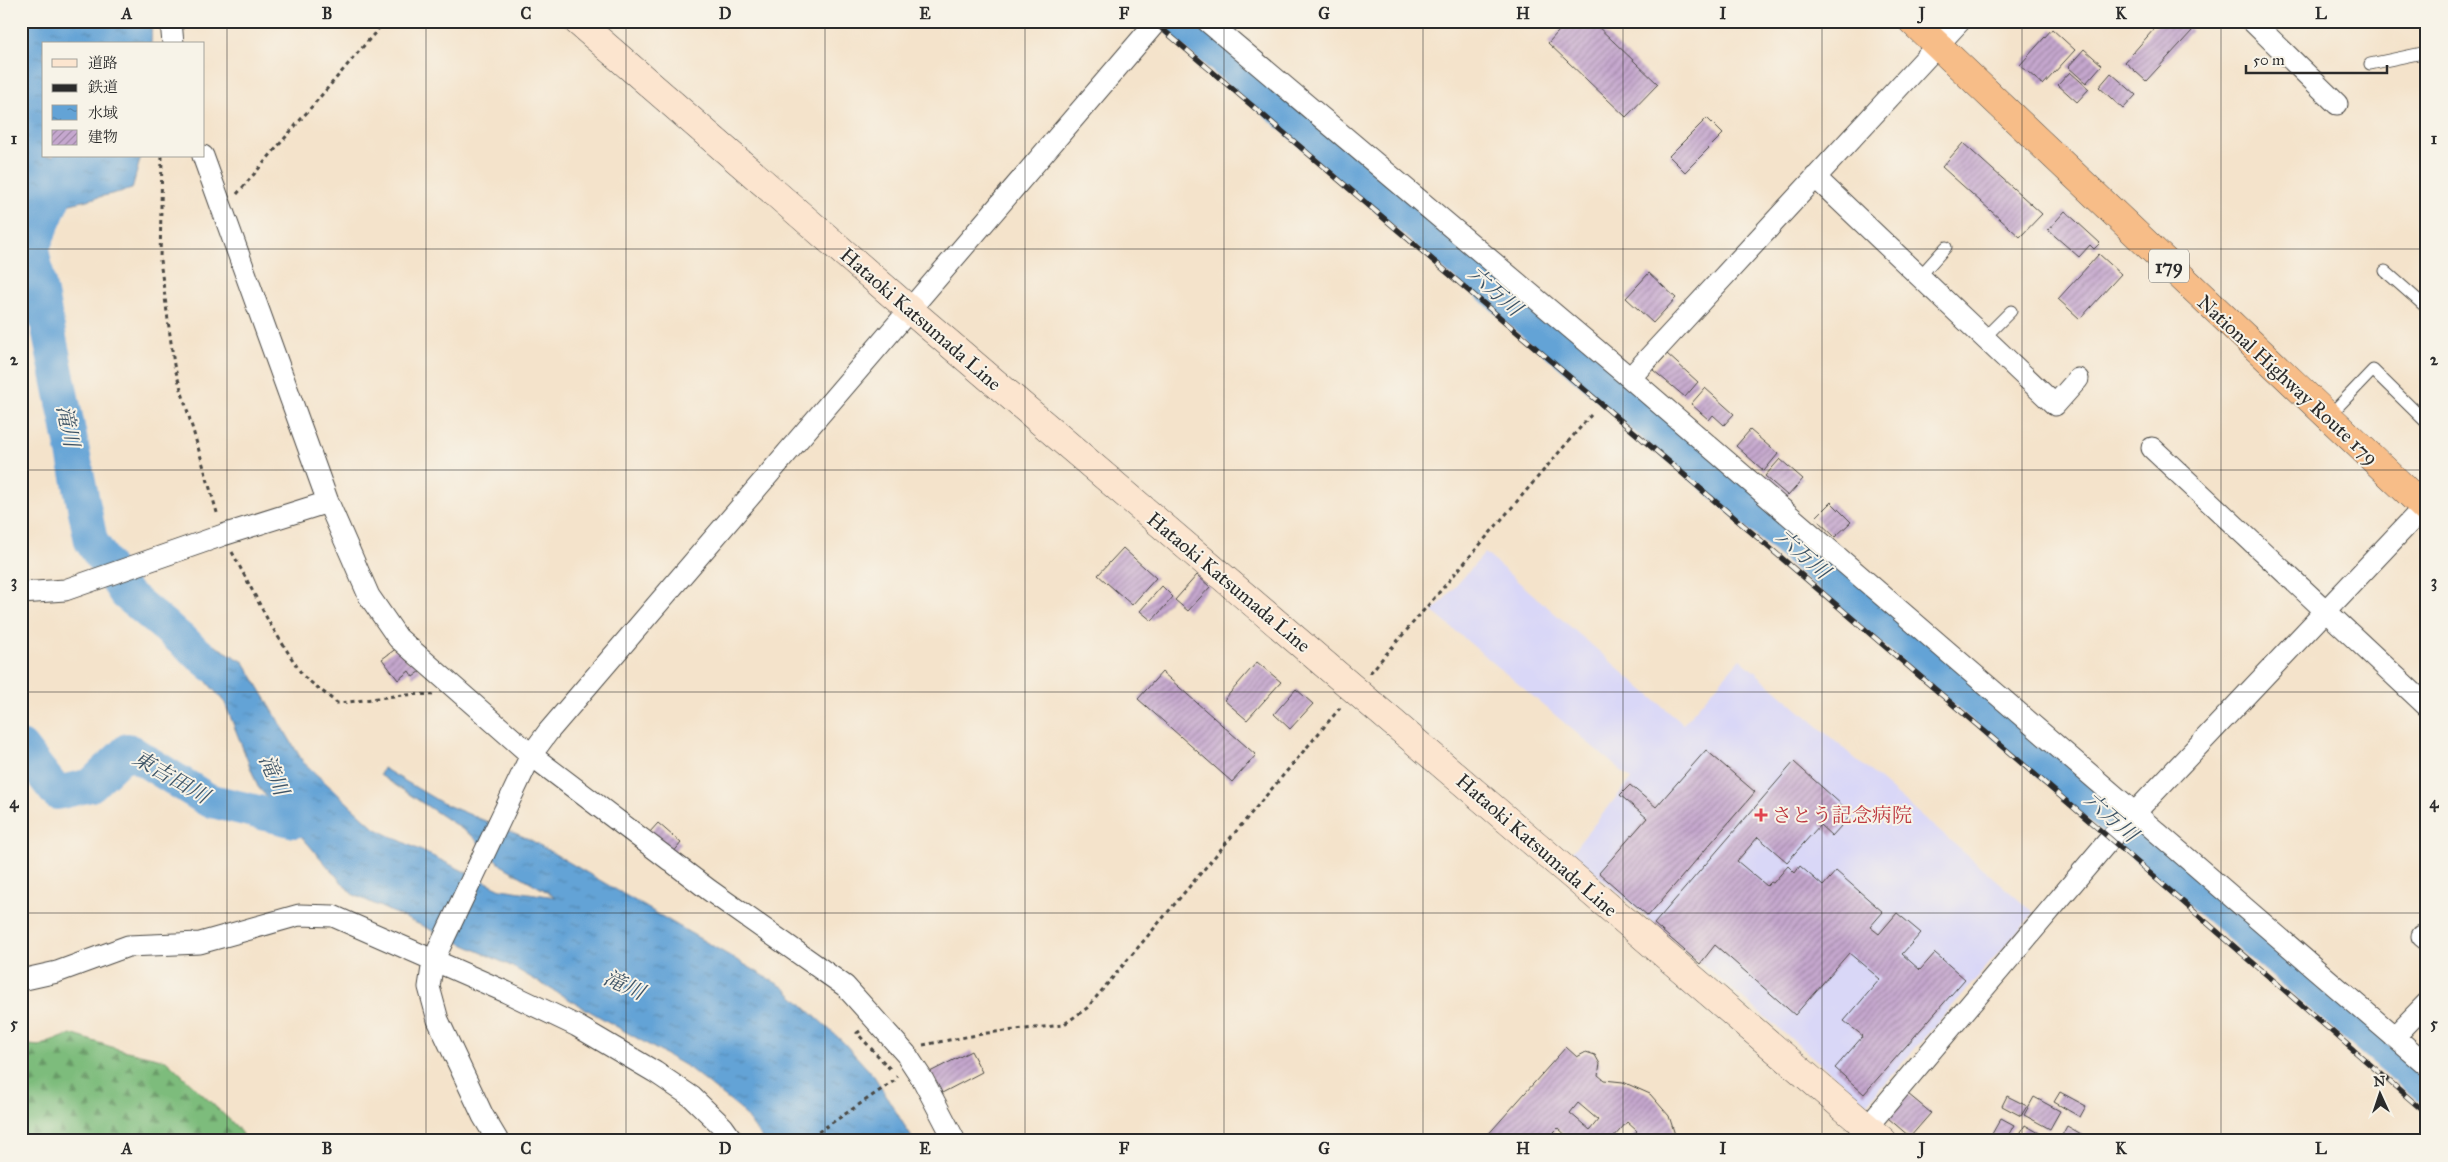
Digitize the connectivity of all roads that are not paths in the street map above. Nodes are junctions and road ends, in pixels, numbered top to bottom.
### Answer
1 (171, 21) edge
2 (577, 21) edge
3 (1157, 21) edge
4 (1207, 21) edge
5 (1912, 21) edge
6 (1960, 21) edge
7 (2252, 21) edge
8 (173, 42) edge
9 (1937, 45) junction
10 (2427, 52) edge
11 (2370, 64) dead end
12 (2337, 104) dead end
13 (204, 158) edge
14 (1815, 177) junction
15 (1946, 247) dead end
16 (2385, 271) dead end
17 (1920, 276) junction
18 (2427, 308) edge
19 (910, 310) junction
20 (2011, 311) dead end
21 (1984, 338) junction
22 (1630, 378) junction
23 (2078, 379) dead end
24 (2328, 418) junction
25 (2427, 423) edge
26 (2152, 448) dead end
27 (328, 502) junction
28 (2426, 506) edge
29 (21, 593) edge
30 (2326, 612) junction
31 (2427, 706) edge
32 (531, 755) junction
33 (2134, 814) junction
34 (433, 962) junction
35 (21, 980) edge
36 (2427, 1003) edge
37 (2394, 1037) junction
38 (2427, 1065) edge
39 (1868, 1136) edge
40 (498, 1141) edge
41 (733, 1141) edge
42 (955, 1141) edge

1 - 8 street
2 - 19 main road, Hataoki Katsumada Line
3 - 19 street
4 - 22 street
5 - 9 highway, National Highway Route 179 / 179
6 - 9 street
7 - 12 street
9 - 14 street
9 - 24 highway, National Highway Route 179 / 179
10 - 11 lane
13 - 27 street
14 - 17 street
14 - 22 street
15 - 17 lane
16 - 18 lane
17 - 21 street
19 - 32 street
19 - 39 main road, Hataoki Katsumada Line
20 - 21 lane
21 - 23 street
22 - 33 street
24 - 25 lane
24 - 28 highway, National Highway Route 179 / 179
26 - 30 street
27 - 29 street
27 - 32 street
28 - 30 street
30 - 31 street
30 - 33 street
32 - 34 street
32 - 42 street
33 - 37 street
33 - 39 street
34 - 35 street
34 - 40 street
34 - 41 street
36 - 37 street
37 - 38 street

